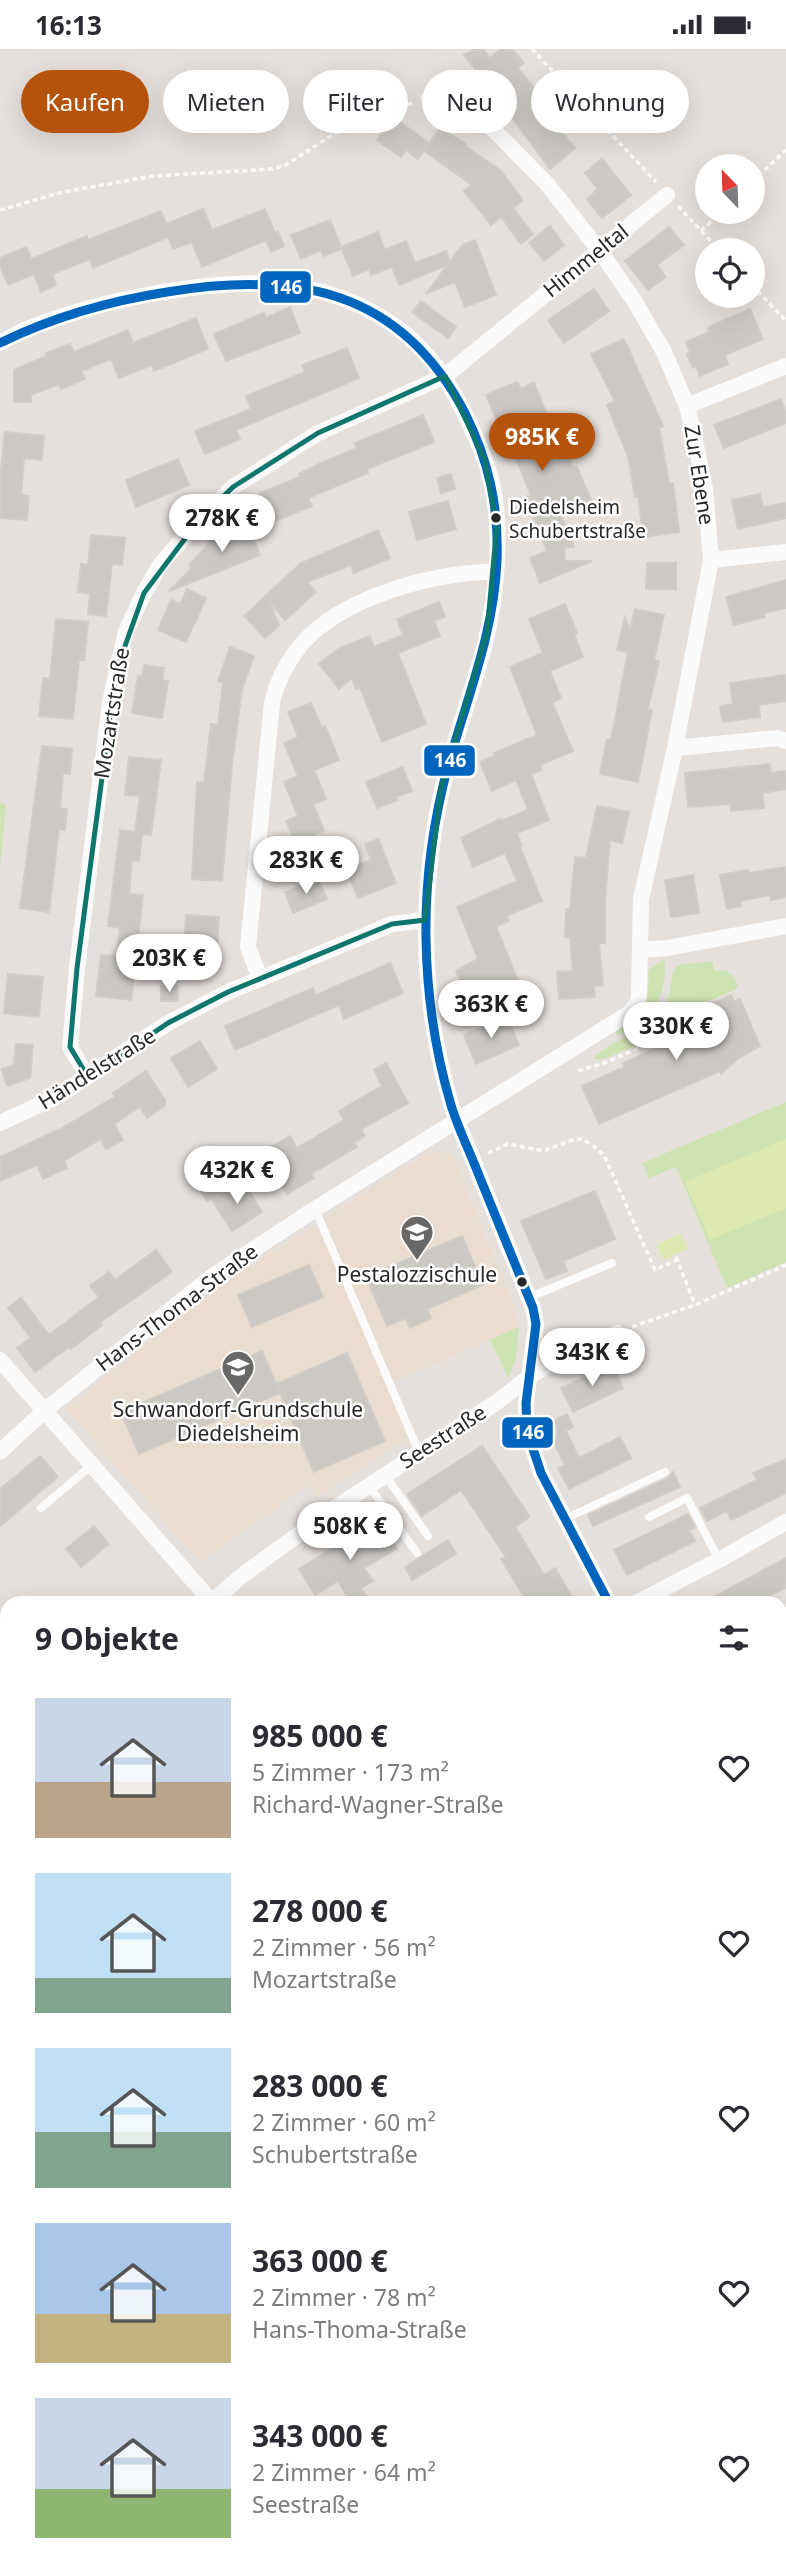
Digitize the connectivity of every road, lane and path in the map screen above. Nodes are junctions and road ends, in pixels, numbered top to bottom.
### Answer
1 (532, 49) edge
2 (422, 100) edge
3 (497, 133) edge
4 (786, 151) edge
5 (765, 170) edge
6 (667, 195) junction
7 (0, 210) edge
8 (708, 224) edge
9 (701, 231) junction
10 (708, 238) edge
11 (600, 251) junction
12 (765, 299) edge
13 (786, 321) edge
14 (505, 327) joint
15 (0, 343) edge
16 (786, 366) edge
17 (445, 376) junction
18 (687, 406) junction
19 (786, 552) edge
20 (711, 560) junction
21 (495, 572) junction
22 (783, 737) edge
23 (675, 748) junction
24 (425, 921) junction
25 (786, 926) edge
26 (640, 950) junction
27 (260, 978) junction
28 (691, 1025) dead end
29 (578, 1070) dead end
30 (88, 1077) junction
31 (458, 1121) junction
32 (0, 1123) edge
33 (473, 1159) junction
34 (315, 1209) junction
35 (611, 1263) dead end
36 (786, 1265) edge
37 (530, 1297) junction
38 (695, 1305) junction
39 (617, 1333) joint
40 (0, 1360) edge
41 (529, 1377) junction
42 (44, 1411) junction
43 (0, 1451) edge
44 (419, 1452) junction
45 (92, 1465) junction
46 (665, 1472) dead end
47 (386, 1475) junction
48 (369, 1486) junction
49 (41, 1507) dead end
50 (649, 1517) dead end
51 (565, 1519) junction
52 (786, 1522) edge
53 (428, 1536) dead end
54 (417, 1553) dead end
55 (719, 1560) junction
56 (205, 1596) edge
57 (217, 1596) edge
58 (605, 1596) edge
59 (650, 1596) edge

1 - 6 path
2 - 7 path
3 - 11 street, Zur Ebene
4 - 5 path
6 - 9 path
6 - 11 street, Himmeltal
8 - 9 path
9 - 10 path
11 - 14 street, Himmeltal
11 - 18 street, Zur Ebene
12 - 13 path
14 - 17 street, Mozartstraße
15 - 17 street
16 - 18 street
17 - 21 street
17 - 30 street, Mozartstraße
18 - 20 street, Zur Ebene
19 - 20 street
20 - 23 street, Zur Ebene
21 - 24 street
21 - 27 street
22 - 23 street
23 - 26 street, Zur Ebene
24 - 27 street, Händelstraße
24 - 31 street
25 - 26 street
26 - 31 street, Hans-Thoma-Straße
27 - 30 street, Händelstraße
28 - 29 path
30 - 32 street, Händelstraße
31 - 33 street
31 - 34 street, Hans-Thoma-Straße
33 - 37 street
33 - 38 path
34 - 42 street, Hans-Thoma-Straße
34 - 44 lane
35 - 37 lane
36 - 38 path
37 - 41 street
38 - 39 path
39 - 41 street, Seestraße
40 - 42 street
41 - 44 street, Seestraße
41 - 51 street
42 - 43 street, Hans-Thoma-Straße
42 - 45 street
44 - 47 street, Seestraße
45 - 49 lane
45 - 56 street
46 - 51 lane
47 - 48 street, Seestraße
47 - 53 lane
48 - 54 lane
48 - 57 street, Seestraße
50 - 55 lane
51 - 58 street
52 - 55 street
55 - 59 street

